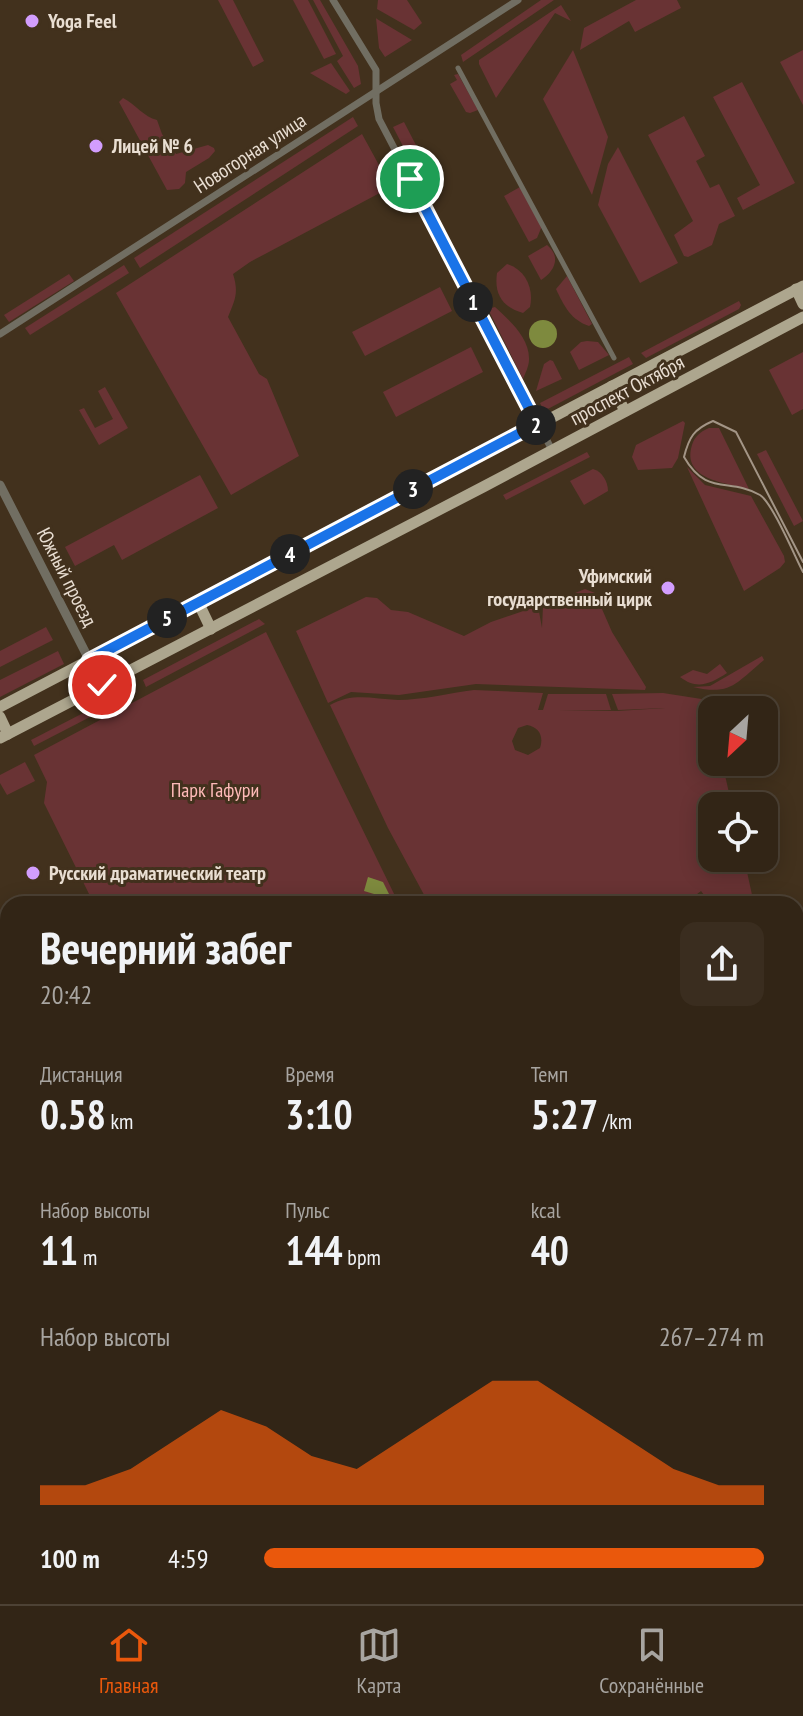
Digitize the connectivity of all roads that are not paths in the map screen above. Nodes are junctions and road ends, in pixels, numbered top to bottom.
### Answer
1 (333, 0) edge
2 (518, 0) edge
3 (458, 68) dead end
4 (376, 91) junction
5 (799, 288) edge
6 (803, 304) edge
7 (803, 317) edge
8 (0, 334) edge
9 (614, 358) dead end
10 (612, 386) junction
11 (625, 411) junction
12 (537, 424) junction
13 (552, 450) junction
14 (0, 485) edge
15 (198, 602) junction
16 (211, 629) junction
17 (89, 660) junction
18 (102, 685) junction
19 (0, 707) edge
20 (0, 717) edge
21 (4, 736) edge

1 - 4 street
2 - 4 street, Новогорная улица
3 - 9 street
4 - 8 street, Новогорная улица
4 - 12 street
5 - 6 main road
5 - 10 main road, проспект Октября
7 - 11 main road, проспект Октября
10 - 11 main road
10 - 12 main road, проспект Октября
11 - 13 main road, проспект Октября
12 - 13 street
12 - 15 main road, проспект Октября
13 - 16 main road, проспект Октября
14 - 17 street, Южный проезд
15 - 16 main road
15 - 17 main road, проспект Октября
16 - 18 main road, проспект Октября
17 - 18 street, Южный проезд
17 - 19 main road, проспект Октября
18 - 21 main road, проспект Октября
20 - 21 main road

